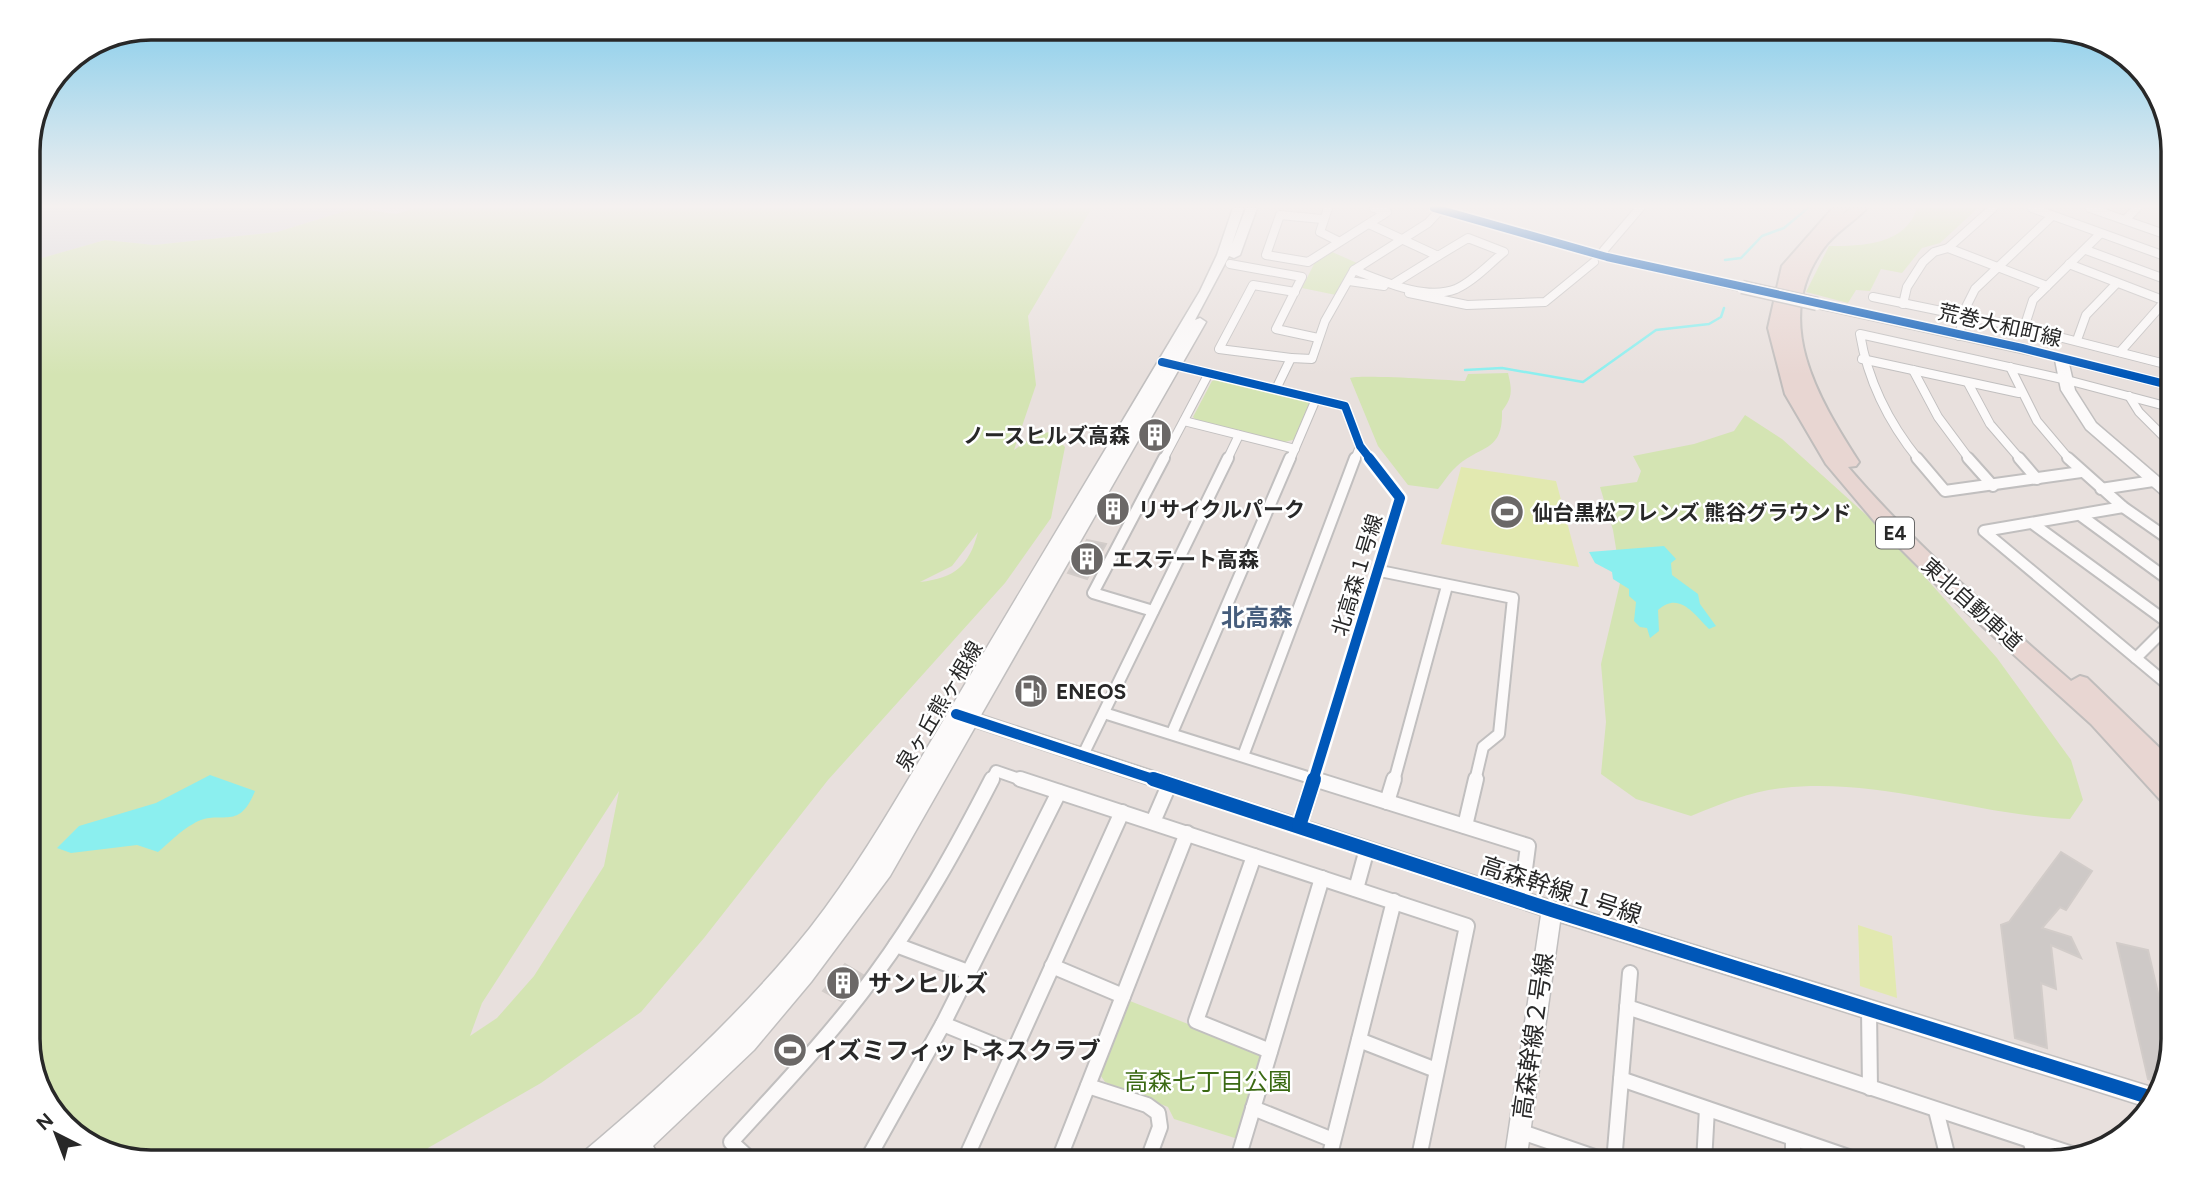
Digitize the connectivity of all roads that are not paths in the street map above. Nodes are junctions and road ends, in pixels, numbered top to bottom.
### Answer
1 (1219, 264) edge
2 (1230, 264) joint
3 (1307, 264) edge
4 (1365, 264) edge
5 (1426, 264) edge
6 (1489, 264) edge
7 (1592, 264) edge
8 (1635, 264) edge
9 (1792, 264) edge
10 (1808, 264) edge
11 (1922, 264) edge
12 (1989, 264) edge
13 (1998, 264) edge
14 (2069, 264) joint
15 (2123, 264) edge
16 (1995, 266) junction
17 (1354, 270) junction
18 (1302, 277) junction
19 (2161, 278) edge
20 (1349, 281) junction
21 (2117, 283) junction
22 (1393, 284) junction
23 (2047, 286) junction
24 (1295, 292) junction
25 (1873, 297) dead end
26 (2161, 299) edge
27 (1903, 304) junction
28 (2161, 310) edge
29 (1961, 316) junction
30 (2024, 328) junction
31 (1959, 335) junction
32 (1318, 338) junction
33 (2077, 340) junction
34 (2120, 352) junction
35 (1291, 358) junction
36 (2061, 358) junction
37 (1862, 359) junction
38 (2161, 363) edge
39 (1169, 364) junction
40 (2010, 367) junction
41 (1913, 370) junction
42 (1209, 373) junction
43 (2067, 380) junction
44 (1968, 383) junction
45 (2161, 383) edge
46 (1276, 389) junction
47 (2019, 393) junction
48 (2129, 396) junction
49 (1316, 399) junction
50 (2161, 405) edge
51 (1184, 421) junction
52 (2157, 430) junction
53 (2161, 431) edge
54 (2161, 434) edge
55 (1239, 435) junction
56 (1360, 446) junction
57 (1295, 449) junction
58 (2081, 472) junction
59 (2037, 479) junction
60 (2153, 481) junction
61 (1993, 486) junction
62 (2161, 487) edge
63 (2101, 489) junction
64 (2123, 507) junction
65 (2080, 515) junction
66 (2032, 523) junction
67 (2161, 534) edge
68 (1380, 571) junction
69 (2161, 574) edge
70 (1447, 586) junction
71 (1153, 611) junction
72 (2161, 615) edge
73 (2161, 633) edge
74 (2136, 658) junction
75 (2161, 679) edge
76 (1104, 713) junction
77 (964, 716) junction
78 (1172, 733) junction
79 (1243, 756) junction
80 (1082, 757) junction
81 (2161, 763) edge
82 (1314, 779) junction
83 (1169, 785) junction
84 (2161, 785) edge
85 (1059, 792) junction
86 (1387, 802) junction
87 (1122, 812) junction
88 (1153, 822) junction
89 (1299, 826) junction
90 (1465, 826) junction
91 (1187, 833) junction
92 (1367, 849) junction
93 (1254, 856) junction
94 (1322, 878) junction
95 (1356, 889) junction
96 (1521, 900) junction
97 (1394, 901) junction
98 (1552, 910) junction
99 (896, 945) junction
100 (1052, 967) junction
101 (968, 972) junction
102 (1630, 973) dead end
103 (1123, 996) junction
104 (1627, 1007) junction
105 (1869, 1009) junction
106 (943, 1024) junction
107 (1359, 1040) junction
108 (1270, 1051) junction
109 (1014, 1053) junction
110 (1436, 1070) junction
111 (1621, 1079) junction
112 (1088, 1086) junction
113 (1870, 1088) junction
114 (2145, 1096) edge
115 (1253, 1108) junction
116 (1707, 1110) junction
117 (1936, 1110) junction
118 (1520, 1131) junction
119 (1793, 1139) junction
120 (1333, 1140) junction
121 (2030, 1140) junction
122 (639, 1146) edge
123 (2059, 1149) edge
124 (740, 1150) edge
125 (873, 1150) edge
126 (970, 1150) edge
127 (1063, 1150) edge
128 (1151, 1150) edge
129 (1241, 1150) edge
130 (1331, 1150) edge
131 (1420, 1150) edge
132 (1517, 1150) edge
133 (1576, 1150) edge
134 (1612, 1150) edge
135 (1705, 1150) edge
136 (1793, 1150) edge
137 (1826, 1150) edge
138 (1946, 1150) edge
139 (2033, 1150) edge

1 - 39 street, 泉ヶ丘熊ヶ根線
2 - 18 street
2 - 39 street, 泉ヶ丘熊ヶ根線
3 - 18 street
4 - 17 street
5 - 22 street
6 - 22 street
7 - 20 street
8 - 31 street, 荒巻大和町線, bridge
9 - 84 highway, 東北自動車道 / E4
10 - 81 highway, 東北自動車道 / E4
11 - 27 street
12 - 16 street
13 - 16 street
14 - 21 street
14 - 23 street
15 - 19 street
16 - 23 street
16 - 29 street
17 - 20 street
17 - 22 street
18 - 24 street
20 - 32 street
21 - 26 street
21 - 33 street
23 - 30 street
24 - 32 street
24 - 35 street
25 - 27 street
27 - 29 street
28 - 34 street
29 - 30 street
29 - 31 street
30 - 33 street
31 - 36 street, 荒巻大和町線
32 - 35 street
33 - 34 street
34 - 38 street
35 - 46 street
36 - 43 street
36 - 45 street, 荒巻大和町線
37 - 40 street
37 - 41 street
37 - 61 street
39 - 42 street, 北高森１号線
39 - 77 street, 泉ヶ丘熊ヶ根線
40 - 43 street
40 - 47 street
41 - 44 street
41 - 61 street
42 - 46 street, 北高森１号線
42 - 51 street
43 - 48 street
43 - 60 street
44 - 47 street
44 - 59 street
46 - 49 street, 北高森１号線
47 - 58 street
48 - 50 street
48 - 52 street
49 - 56 street, 北高森１号線
49 - 57 street
51 - 55 street
51 - 71 street
52 - 53 street
52 - 54 street
55 - 57 street
55 - 71 street
56 - 68 street, 北高森１号線
56 - 79 street
57 - 78 street
58 - 59 street
58 - 63 street
59 - 61 street
60 - 62 street
60 - 63 street
63 - 64 street
64 - 65 street
64 - 67 street
65 - 66 street
65 - 69 street
66 - 72 street
66 - 74 street
68 - 70 street
68 - 82 street, 北高森１号線
70 - 86 street
70 - 90 street
71 - 76 street
73 - 74 street
74 - 75 street
76 - 78 street
76 - 80 street
77 - 80 street, 高森幹線１号線
77 - 122 street, 泉ヶ丘熊ヶ根線
78 - 79 street
79 - 82 street
80 - 83 street, 高森幹線１号線
82 - 86 street
82 - 89 street, 北高森１号線
83 - 88 street
83 - 89 street, 高森幹線１号線
85 - 87 street
85 - 99 street
85 - 101 street
86 - 90 street
87 - 88 street
87 - 100 street
88 - 91 street
89 - 92 street, 高森幹線１号線
90 - 96 street
91 - 93 street
91 - 103 street
92 - 95 street
92 - 96 street, 高森幹線１号線
93 - 94 street
93 - 108 street
94 - 95 street
94 - 108 street
95 - 97 street
96 - 98 street, 高森幹線１号線
97 - 107 street
97 - 110 street
98 - 105 street, 高森幹線１号線
98 - 118 street, 高森幹線２号線
99 - 101 street
99 - 124 street
100 - 103 street
100 - 109 street
101 - 106 street
102 - 104 street
103 - 112 street
104 - 111 street
104 - 113 street
105 - 113 street
105 - 114 street, 高森幹線１号線
106 - 109 street
106 - 125 street
107 - 110 street
107 - 120 street
108 - 115 street
109 - 126 street
110 - 131 street
111 - 116 street
111 - 134 street
112 - 127 street
112 - 128 street
113 - 117 street
115 - 120 street
115 - 129 street
116 - 119 street
116 - 135 street
117 - 121 street
117 - 138 street
118 - 132 street, 高森幹線２号線
118 - 133 street
119 - 136 street
119 - 137 street
120 - 130 street
121 - 123 street
121 - 139 street

